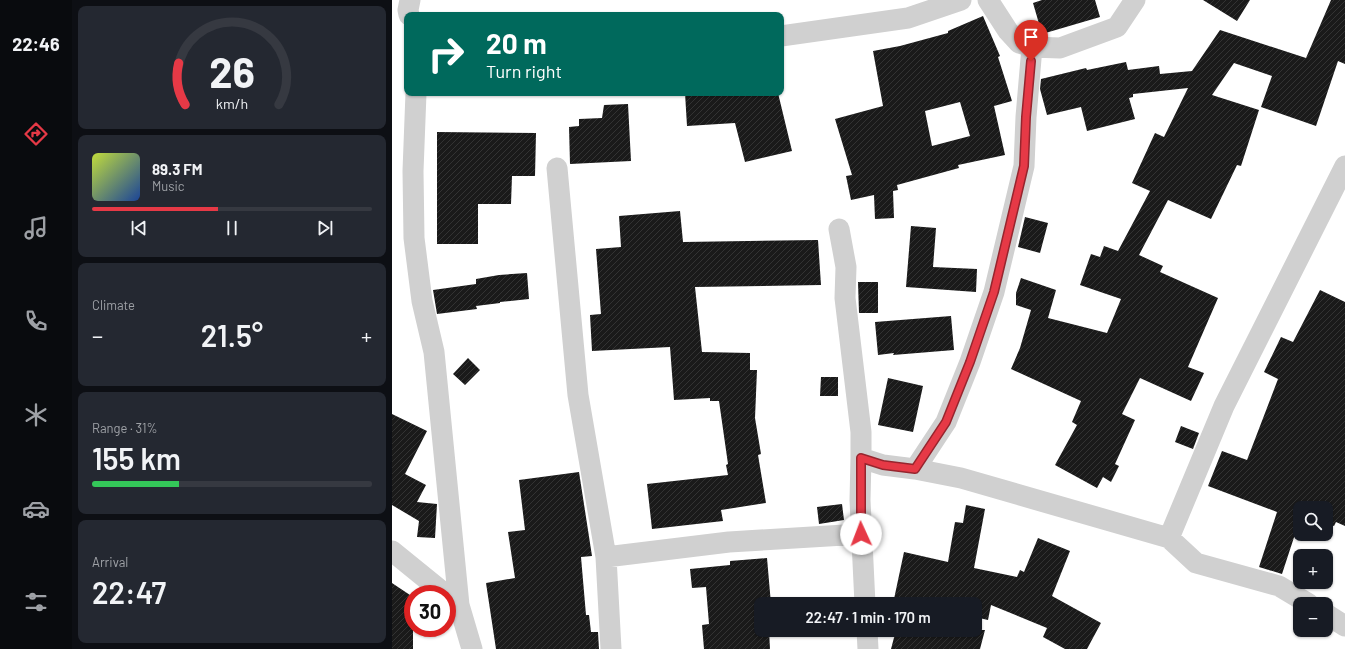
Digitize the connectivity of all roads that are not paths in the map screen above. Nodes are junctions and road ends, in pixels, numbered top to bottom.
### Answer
1 (410, 0) edge
2 (961, 0) edge
3 (988, 0) edge
4 (1135, 0) edge
5 (408, 12) edge
6 (784, 36) edge
7 (1032, 47) junction
8 (416, 96) edge
9 (1345, 166) edge
10 (557, 168) dead end
11 (839, 229) dead end
12 (861, 458) junction
13 (915, 469) junction
14 (861, 534) junction
15 (1169, 538) junction
16 (392, 551) edge
17 (606, 557) junction
18 (434, 585) edge
19 (449, 585) edge
20 (865, 597) edge
21 (1297, 597) edge
22 (456, 612) edge
23 (1333, 618) edge
24 (1345, 626) edge
25 (867, 637) edge
26 (472, 649) edge
27 (611, 649) edge
28 (868, 649) edge

1 - 5 street
2 - 6 street
3 - 7 street
4 - 7 street
7 - 13 street
8 - 19 street
9 - 15 street
10 - 17 street
11 - 12 street
12 - 13 street
12 - 14 street
13 - 15 street
14 - 17 street
14 - 20 street
15 - 21 street
16 - 18 street
17 - 27 street
22 - 26 street
23 - 24 street
25 - 28 street

